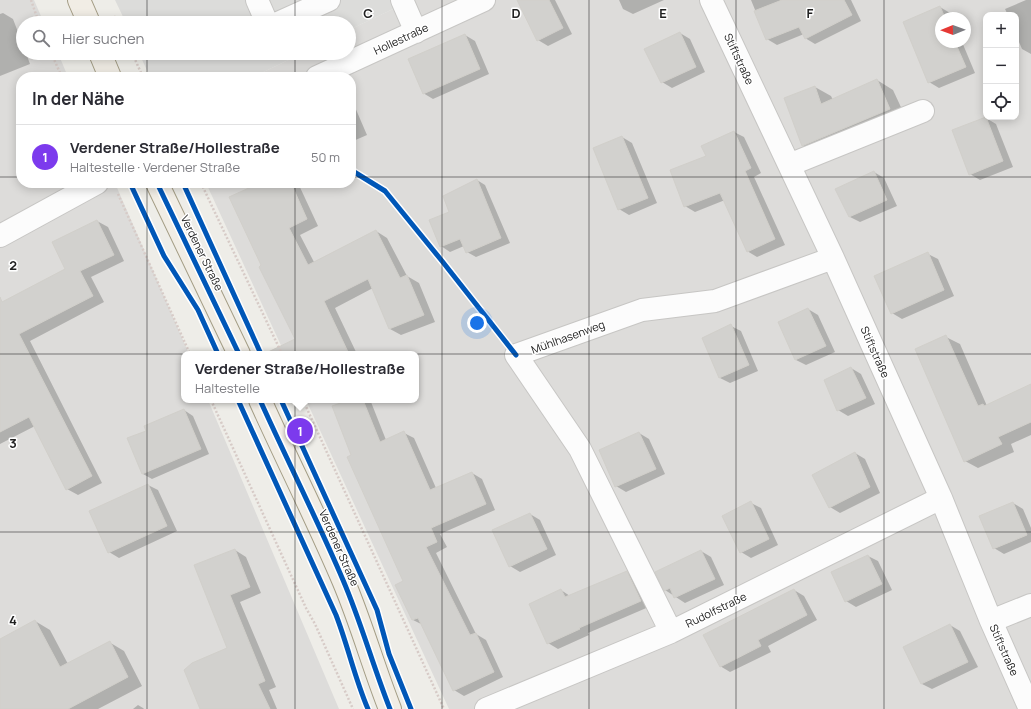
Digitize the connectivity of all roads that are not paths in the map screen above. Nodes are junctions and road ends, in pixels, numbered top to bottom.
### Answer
1 (79, 0) edge
2 (257, 0) edge
3 (328, 0) edge
4 (402, 0) edge
5 (484, 0) edge
6 (711, 0) edge
7 (455, 6) edge
8 (86, 16) edge
9 (264, 16) edge
10 (293, 16) edge
11 (416, 32) junction
12 (356, 59) edge
13 (103, 60) edge
14 (354, 60) edge
15 (108, 72) edge
16 (328, 72) edge
17 (923, 111) dead end
18 (789, 165) junction
19 (103, 188) edge
20 (159, 188) edge
21 (0, 236) edge
22 (833, 258) junction
23 (238, 351) edge
24 (261, 403) edge
25 (941, 498) junction
26 (1031, 605) edge
27 (991, 621) junction
28 (671, 632) junction
29 (390, 709) edge
30 (486, 709) edge
31 (1030, 709) edge

1 - 8 main road
2 - 9 street
3 - 10 street
4 - 11 street
5 - 7 street, Hollestraße
6 - 18 street, Stiftstraße
7 - 11 street, Hollestraße
11 - 12 street, Hollestraße
13 - 15 main road
14 - 16 street, Hollestraße
17 - 18 street
18 - 22 street, Stiftstraße
19 - 21 street
20 - 23 main road, Verdener Straße
22 - 25 street, Stiftstraße
22 - 28 street, Mühlhasenweg
24 - 29 main road, Verdener Straße
25 - 27 street, Stiftstraße
25 - 28 street, Rudolfstraße
26 - 27 street
27 - 31 street, Stiftstraße
28 - 30 street, Rudolfstraße

